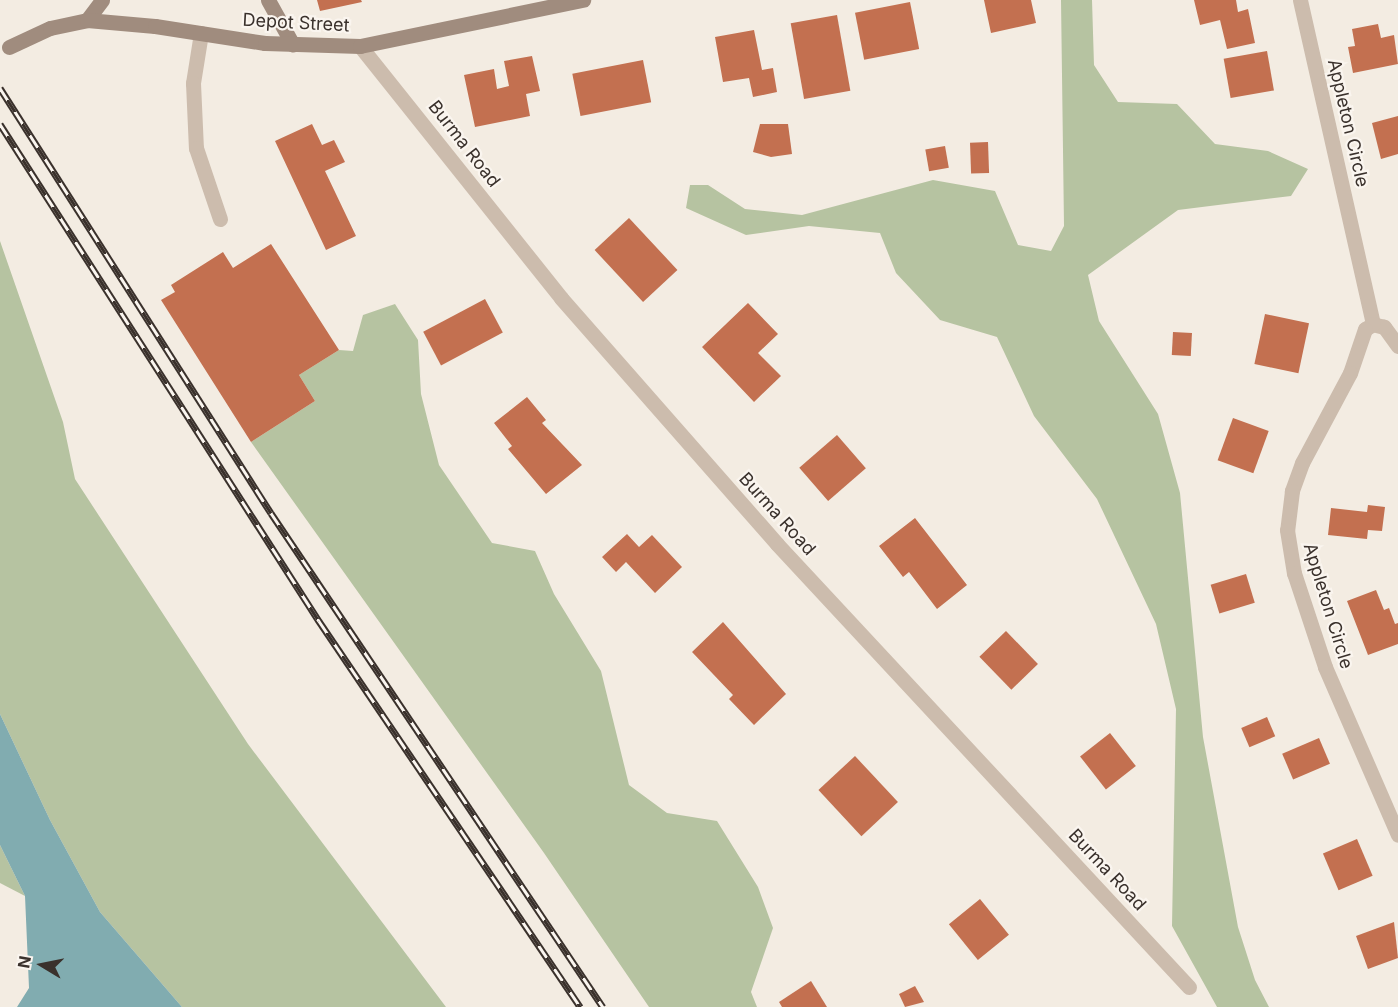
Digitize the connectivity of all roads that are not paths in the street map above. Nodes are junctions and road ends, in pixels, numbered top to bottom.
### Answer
1 (102, 0) edge
2 (268, 0) edge
3 (583, 0) edge
4 (1300, 0) edge
5 (87, 20) junction
6 (201, 33) junction
7 (292, 45) junction
8 (360, 46) junction
9 (9, 47) dead end
10 (220, 219) dead end
11 (1373, 324) junction
12 (1398, 346) edge
13 (1398, 835) edge
14 (1189, 987) dead end

1 - 5 main road
2 - 7 main road
3 - 8 main road, Depot Street
4 - 11 street, Appleton Circle
5 - 6 main road, Depot Street
5 - 9 main road, Depot Street
6 - 7 main road, Depot Street
6 - 10 street
7 - 8 main road, Depot Street
8 - 14 street, Burma Road
11 - 12 street
11 - 13 street, Appleton Circle

